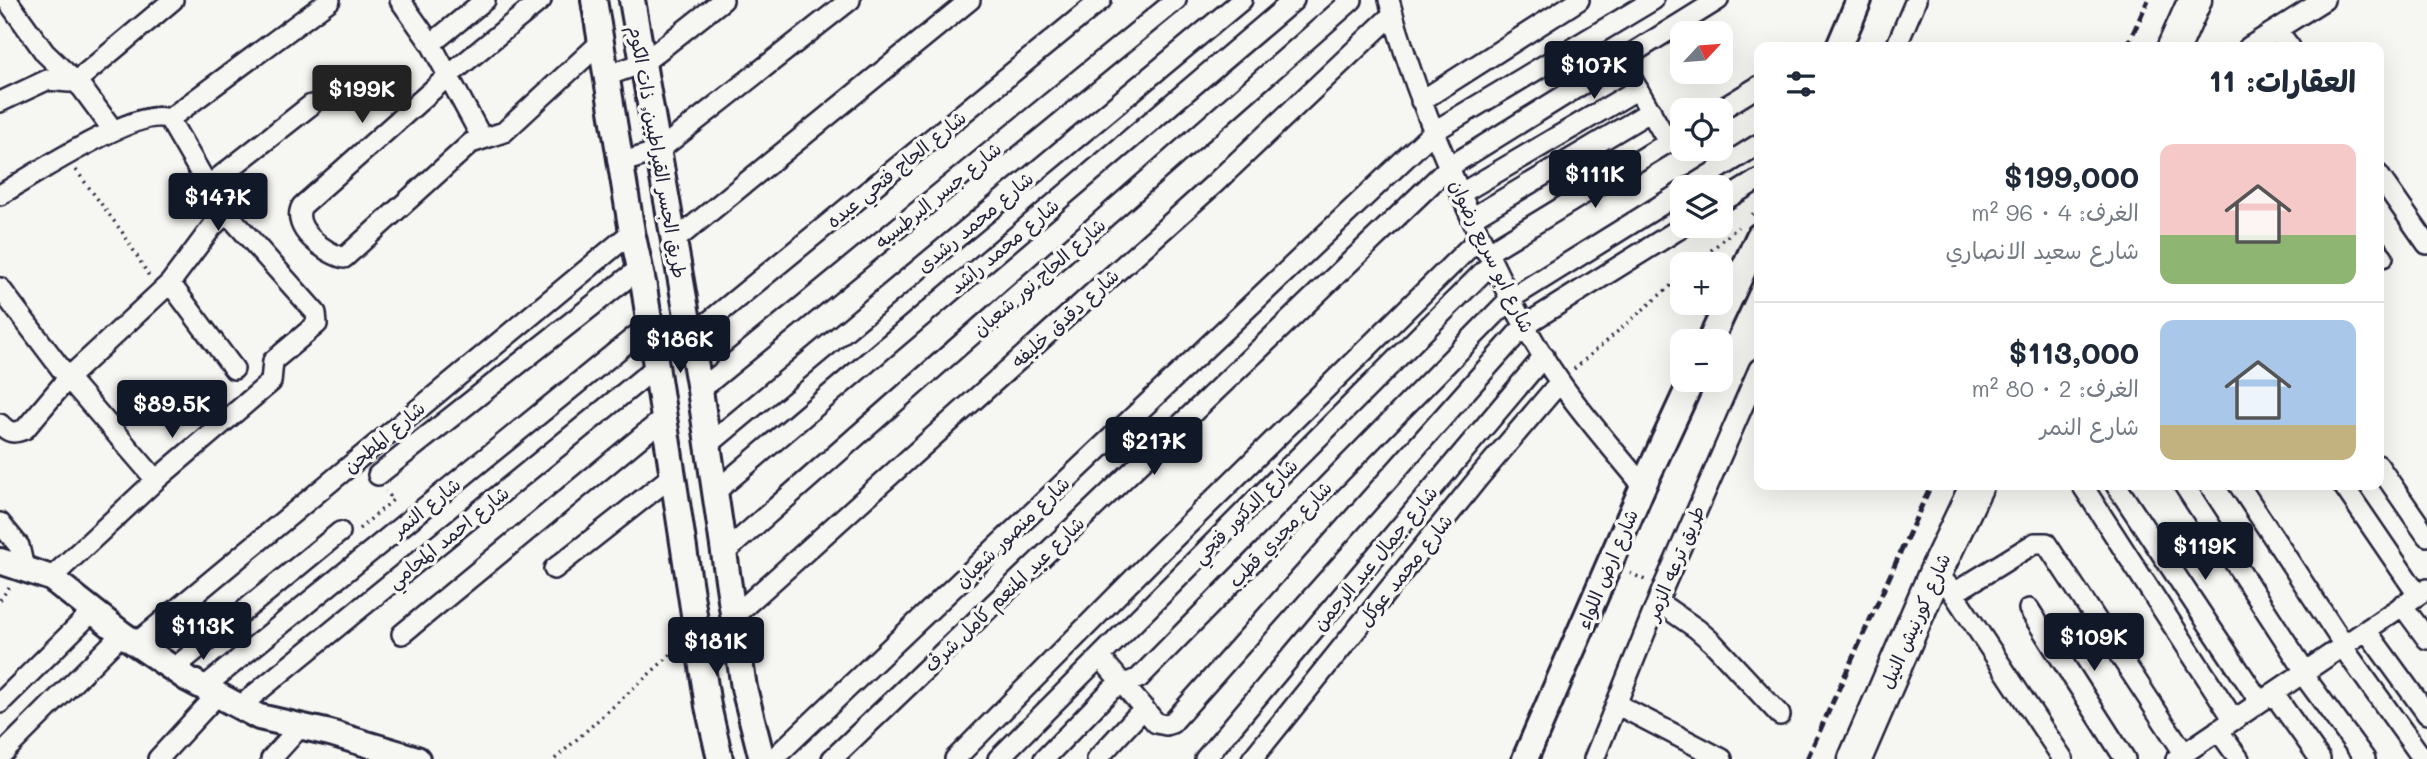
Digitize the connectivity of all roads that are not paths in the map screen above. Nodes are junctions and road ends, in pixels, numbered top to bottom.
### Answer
1 (6, 0) edge
2 (173, 0) edge
3 (330, 0) edge
4 (401, 0) edge
5 (485, 0) edge
6 (541, 0) edge
7 (594, 0) edge
8 (632, 0) edge
9 (723, 0) edge
10 (850, 0) edge
11 (970, 0) edge
12 (1101, 0) edge
13 (1176, 0) edge
14 (1242, 0) edge
15 (1294, 0) edge
16 (1352, 0) edge
17 (1579, 0) edge
18 (1653, 0) edge
19 (1718, 0) edge
20 (1859, 0) edge
21 (1916, 0) edge
22 (2174, 0) edge
23 (2195, 0) edge
24 (2324, 0) edge
25 (1391, 7) edge
26 (2277, 30) junction
27 (1842, 40) edge
28 (1898, 42) edge
29 (2155, 42) edge
30 (2176, 42) edge
31 (2257, 42) edge
32 (2286, 42) edge
33 (600, 43) junction
34 (431, 44) junction
35 (1621, 60) junction
36 (643, 63) junction
37 (606, 75) junction
38 (447, 77) junction
39 (75, 81) junction
40 (1638, 89) junction
41 (1754, 89) edge
42 (1421, 101) junction
43 (0, 102) edge
44 (1733, 102) edge
45 (311, 105) dead end
46 (1651, 111) junction
47 (169, 119) junction
48 (113, 131) junction
49 (1433, 132) junction
50 (1670, 132) edge
51 (482, 138) junction
52 (1670, 141) edge
53 (1754, 147) edge
54 (658, 151) junction
55 (620, 163) junction
56 (1449, 167) junction
57 (1709, 175) edge
58 (1754, 182) edge
59 (2384, 183) edge
60 (208, 186) junction
61 (1460, 194) junction
62 (0, 195) edge
63 (1733, 195) edge
64 (1670, 199) edge
65 (227, 213) junction
66 (1472, 218) junction
67 (1750, 226) edge
68 (632, 232) junction
69 (1670, 235) edge
70 (673, 242) junction
71 (2427, 244) edge
72 (1487, 251) junction
73 (679, 275) junction
74 (642, 278) junction
75 (0, 288) edge
76 (164, 288) junction
77 (1510, 299) junction
78 (1525, 325) junction
79 (649, 326) junction
80 (1714, 329) edge
81 (690, 337) junction
82 (1544, 356) junction
83 (656, 367) junction
84 (234, 369) dead end
85 (68, 378) junction
86 (1754, 380) edge
87 (1560, 382) junction
88 (700, 390) junction
89 (1686, 392) edge
90 (664, 418) junction
91 (0, 424) edge
92 (708, 445) junction
93 (2384, 474) edge
94 (378, 475) road end
95 (672, 475) junction
96 (156, 480) junction
97 (1643, 485) junction
98 (1955, 490) edge
99 (1975, 490) edge
100 (2084, 490) edge
101 (2120, 490) edge
102 (2187, 490) edge
103 (2242, 490) edge
104 (2346, 490) edge
105 (715, 492) junction
106 (0, 523) edge
107 (340, 532) road end
108 (2427, 536) edge
109 (724, 553) junction
110 (0, 561) edge
111 (24, 568) junction
112 (554, 569) dead end
113 (51, 578) junction
114 (1945, 581) junction
115 (1660, 595) junction
116 (2416, 597) edge
117 (2029, 609) dead end
118 (94, 610) junction
119 (733, 617) junction
120 (2366, 630) junction
121 (402, 634) dead end
122 (129, 638) junction
123 (2427, 639) edge
124 (2343, 646) junction
125 (1100, 657) junction
126 (173, 669) junction
127 (2304, 672) junction
128 (1125, 685) junction
129 (744, 688) junction
130 (210, 692) junction
131 (2266, 698) junction
132 (0, 703) edge
133 (1616, 704) junction
134 (708, 706) junction
135 (239, 707) junction
136 (1144, 708) junction
137 (2427, 714) edge
138 (1780, 715) dead end
139 (2226, 725) junction
140 (300, 727) junction
141 (2187, 755) edge
142 (0, 756) edge
143 (401, 757) edge
144 (158, 759) edge
145 (271, 759) edge
146 (720, 759) edge
147 (762, 759) edge
148 (773, 759) edge
149 (832, 759) edge
150 (955, 759) edge
151 (998, 759) edge
152 (1044, 759) edge
153 (1097, 759) edge
154 (1205, 759) edge
155 (1252, 759) edge
156 (1525, 759) edge
157 (1594, 759) edge
158 (1722, 759) edge
159 (1837, 759) edge
160 (1855, 759) edge
161 (2063, 759) edge
162 (2125, 759) edge
163 (2239, 759) edge
164 (2320, 759) edge
165 (2365, 759) edge
166 (2423, 759) edge

1 - 39 street
2 - 39 street
3 - 47 street
4 - 34 street
5 - 34 street
6 - 38 street
7 - 33 street, طريق الجسر القيراطيين, ذات الكوم
8 - 36 street, طريق الجسر القيراطيين, ذات الكوم
9 - 36 street
10 - 54 street
11 - 70 street
12 - 81 street, شارع الحاج فتحي عبده
13 - 88 street, شارع جسر البرطسيه
14 - 92 street, شارع محمد رشدى
15 - 105 street, شارع محمد راشد
16 - 109 street, شارع الحاج نور شعبان
17 - 42 street
18 - 49 street, شارع منصور شعبان
19 - 35 street, شارع عبد المنعم كامل شرف
20 - 27 street
21 - 28 street
22 - 29 main road
23 - 30 main road
24 - 26 street
25 - 42 street, شارع ابو سريع رضوان
25 - 119 street, شارع دقدق خليفه
26 - 31 street
26 - 32 street
33 - 37 street, طريق الجسر القيراطيين, ذات الكوم
33 - 51 street
34 - 38 street
35 - 40 street
35 - 56 street, شارع عبد المنعم كامل شرف
36 - 37 street
36 - 54 street, طريق الجسر القيراطيين, ذات الكوم
37 - 55 street, طريق الجسر القيراطيين, ذات الكوم
38 - 51 street
38 - 51 street
39 - 43 street
39 - 48 street
40 - 46 street
40 - 61 street
41 - 44 street
42 - 49 street, شارع ابو سريع رضوان
45 - 60 street
46 - 50 street
46 - 66 street
47 - 48 street
47 - 60 street
48 - 62 street
49 - 56 street, شارع ابو سريع رضوان
49 - 148 street, شارع منصور شعبان
52 - 72 street
53 - 57 street
54 - 55 street
54 - 70 street, طريق الجسر القيراطيين, ذات الكوم
55 - 68 street, طريق الجسر القيراطيين, ذات الكوم
56 - 61 street, شارع ابو سريع رضوان
56 - 149 street, شارع عبد المنعم كامل شرف
58 - 63 street
59 - 71 street
60 - 65 street
61 - 66 street, شارع ابو سريع رضوان
64 - 77 street, شارع مجدي قطب
65 - 76 street
65 - 96 street
66 - 72 street, شارع ابو سريع رضوان
67 - 80 street
68 - 74 street, طريق الجسر القيراطيين, ذات الكوم
68 - 122 street, شارع المطحن
69 - 78 street
70 - 73 street, طريق الجسر القيراطيين, ذات الكوم
72 - 77 street, شارع ابو سريع رضوان
72 - 125 street, شارع الدكتور فتحي
72 - 150 street
73 - 74 street
73 - 81 street, طريق الجسر القيراطيين, ذات الكوم
74 - 79 street, طريق الجسر القيراطيين, ذات الكوم
74 - 94 street
75 - 85 street
76 - 84 street
76 - 85 street
77 - 78 street, شارع ابو سريع رضوان
77 - 128 street, شارع مجدي قطب
78 - 82 street, شارع ابو سريع رضوان
78 - 136 street
79 - 83 street, طريق الجسر القيراطيين, ذات الكوم
79 - 130 street, شارع النمر
81 - 88 street, طريق الجسر القيراطيين, ذات الكوم
82 - 87 street, شارع ابو سريع رضوان
82 - 154 street, شارع جمال عبد الرحمن
83 - 90 street, طريق الجسر القيراطيين, ذات الكوم
83 - 135 street, شارع احمد المحامي
85 - 91 street
85 - 96 street
86 - 115 street, طريق ترعه الزمر
87 - 97 street, شارع ابو سريع رضوان
87 - 155 street, شارع محمد عوكل
88 - 92 street, طريق الجسر القيراطيين, ذات الكوم
89 - 97 street, شارع ارض اللواء
90 - 95 street, طريق الجسر القيراطيين, ذات الكوم
90 - 121 street
92 - 105 street, طريق الجسر القيراطيين, ذات الكوم
93 - 108 street
95 - 112 street
95 - 134 street, طريق الجسر القيراطيين, ذات الكوم
96 - 113 street
97 - 156 street, شارع ارض اللواء
98 - 159 main road, شارع كورنيش النيل
99 - 114 main road, شارع كورنيش النيل
100 - 139 street
101 - 131 street
102 - 127 street
103 - 124 street
104 - 116 street
105 - 109 street, طريق الجسر القيراطيين, ذات الكوم
106 - 111 street
107 - 126 street
109 - 119 street, طريق الجسر القيراطيين, ذات الكوم
110 - 111 street
111 - 113 street
113 - 118 street
114 - 141 street
114 - 160 main road, شارع كورنيش النيل
114 - 161 street
115 - 133 street, طريق ترعه الزمر
115 - 138 street
116 - 120 street
116 - 123 street
117 - 162 street
118 - 122 street
118 - 132 street
119 - 129 street, طريق الجسر القيراطيين, ذات الكوم
120 - 124 street
120 - 137 street
122 - 126 street
122 - 142 street, شارع المطحن
124 - 127 street
124 - 166 street
125 - 128 street
125 - 151 street, شارع الدكتور فتحي
126 - 130 street
127 - 131 street
127 - 165 street
128 - 136 street
128 - 152 street, شارع مجدي قطب
129 - 134 street
129 - 147 street, طريق الجسر القيراطيين, ذات الكوم
130 - 135 street
130 - 144 street, شارع النمر
131 - 139 street
131 - 164 street
133 - 157 street, طريق ترعه الزمر
133 - 158 street
134 - 146 street, طريق الجسر القيراطيين, ذات الكوم
135 - 140 street
136 - 153 street
139 - 141 street
139 - 163 street
140 - 143 street
140 - 145 street

